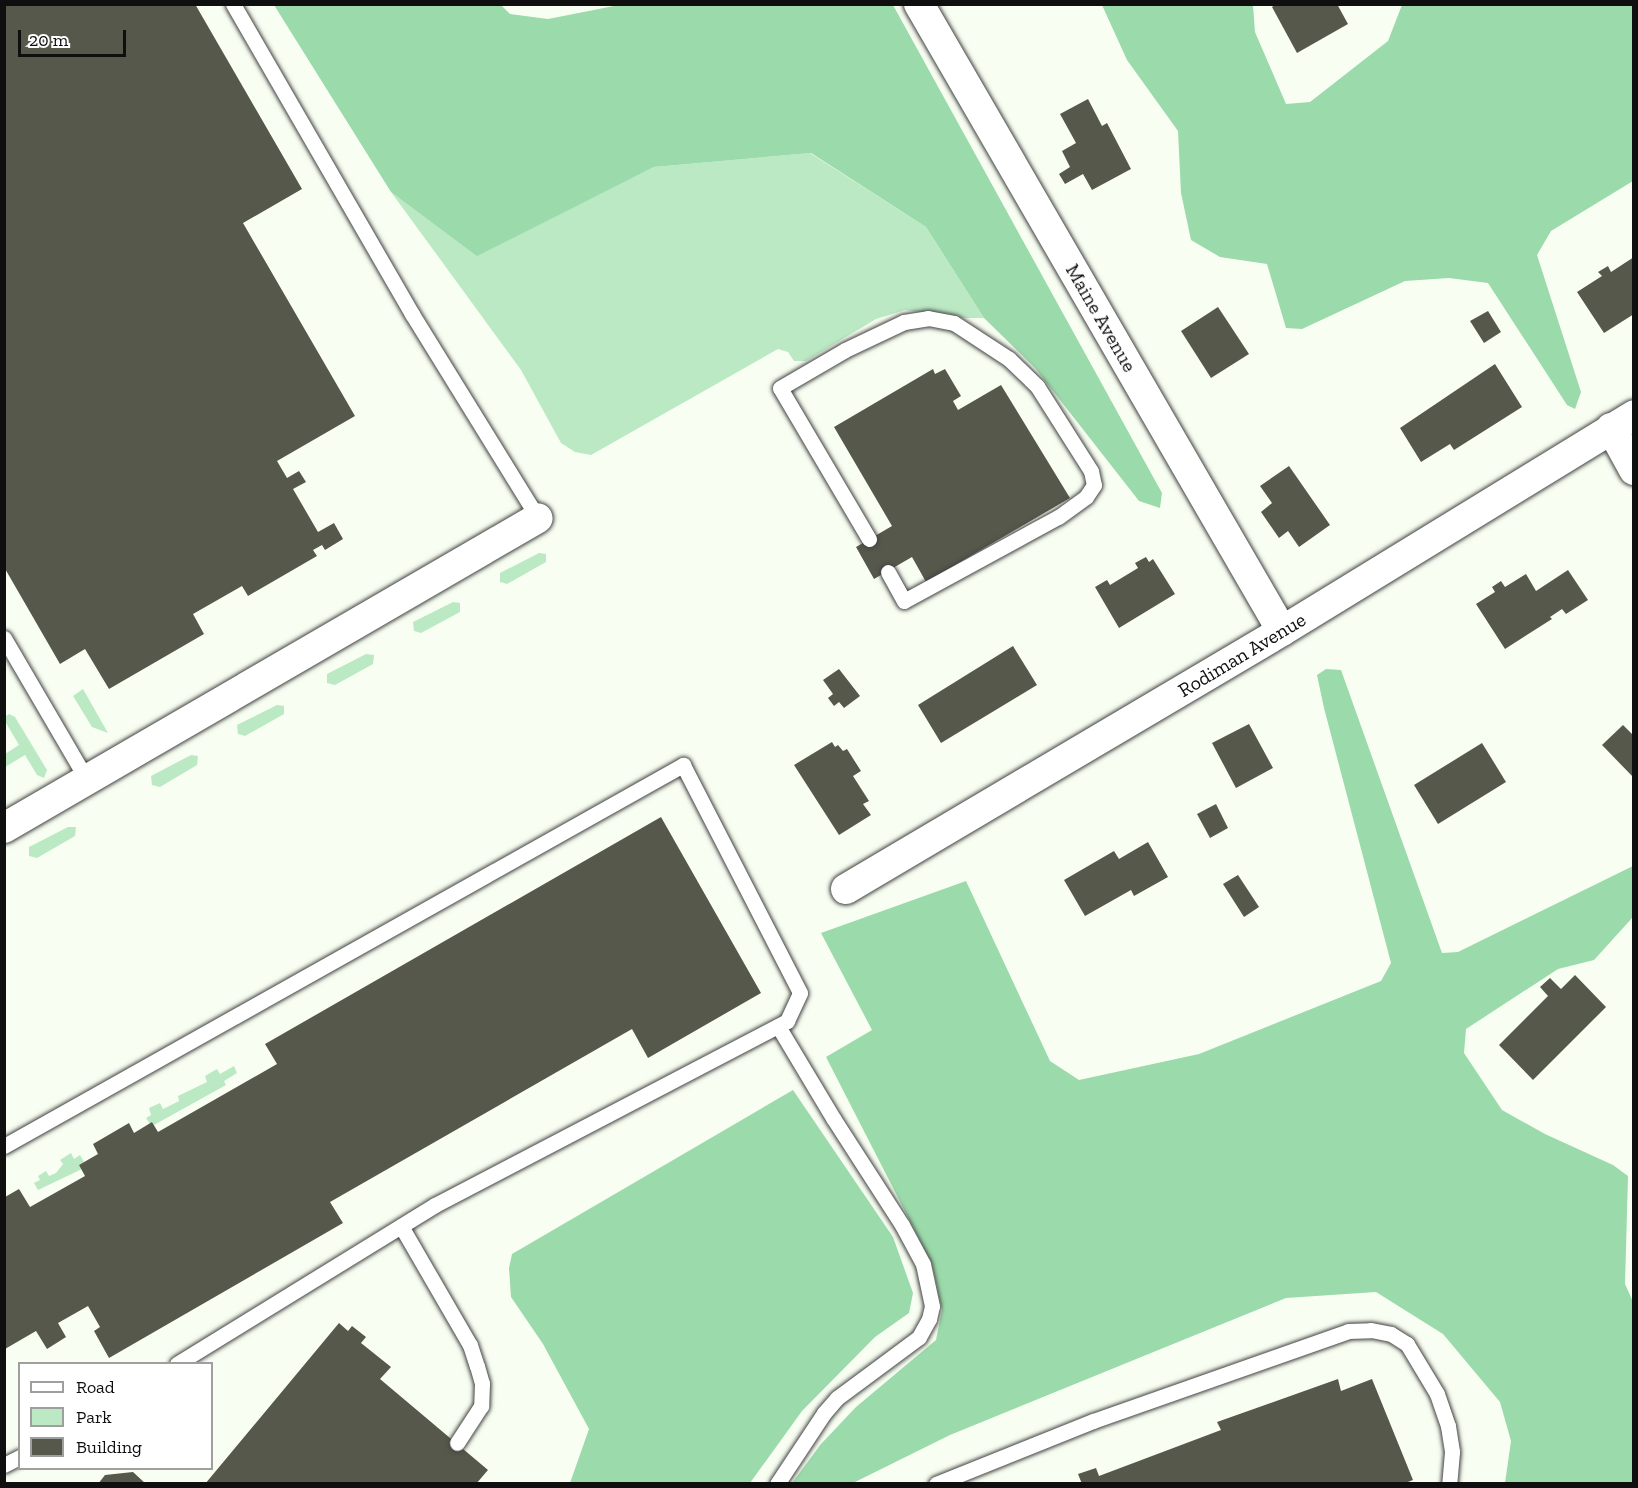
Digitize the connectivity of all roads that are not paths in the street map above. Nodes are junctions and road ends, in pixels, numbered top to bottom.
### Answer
1 (232, 4) edge
2 (919, 4) edge
3 (1622, 422) edge
4 (1634, 470) edge
5 (538, 518) joint
6 (869, 539) dead end
7 (888, 572) dead end
8 (1282, 631) junction
9 (4, 638) edge
10 (87, 780) junction
11 (4, 828) edge
12 (846, 889) dead end
13 (778, 1026) junction
14 (4, 1146) edge
15 (401, 1226) junction
16 (180, 1362) edge
17 (457, 1443) dead end
18 (18, 1458) edge
19 (4, 1465) edge
20 (777, 1484) edge
21 (936, 1484) edge
22 (1449, 1484) edge

1 - 5 lane
2 - 8 street, Maine Avenue
3 - 4 street
3 - 8 street, Rodiman Avenue
5 - 10 street
6 - 7 lane
8 - 12 street, Rodiman Avenue
9 - 10 lane
10 - 11 street
13 - 14 lane
13 - 15 lane
13 - 20 lane
15 - 16 lane
15 - 17 lane
18 - 19 lane
21 - 22 lane

